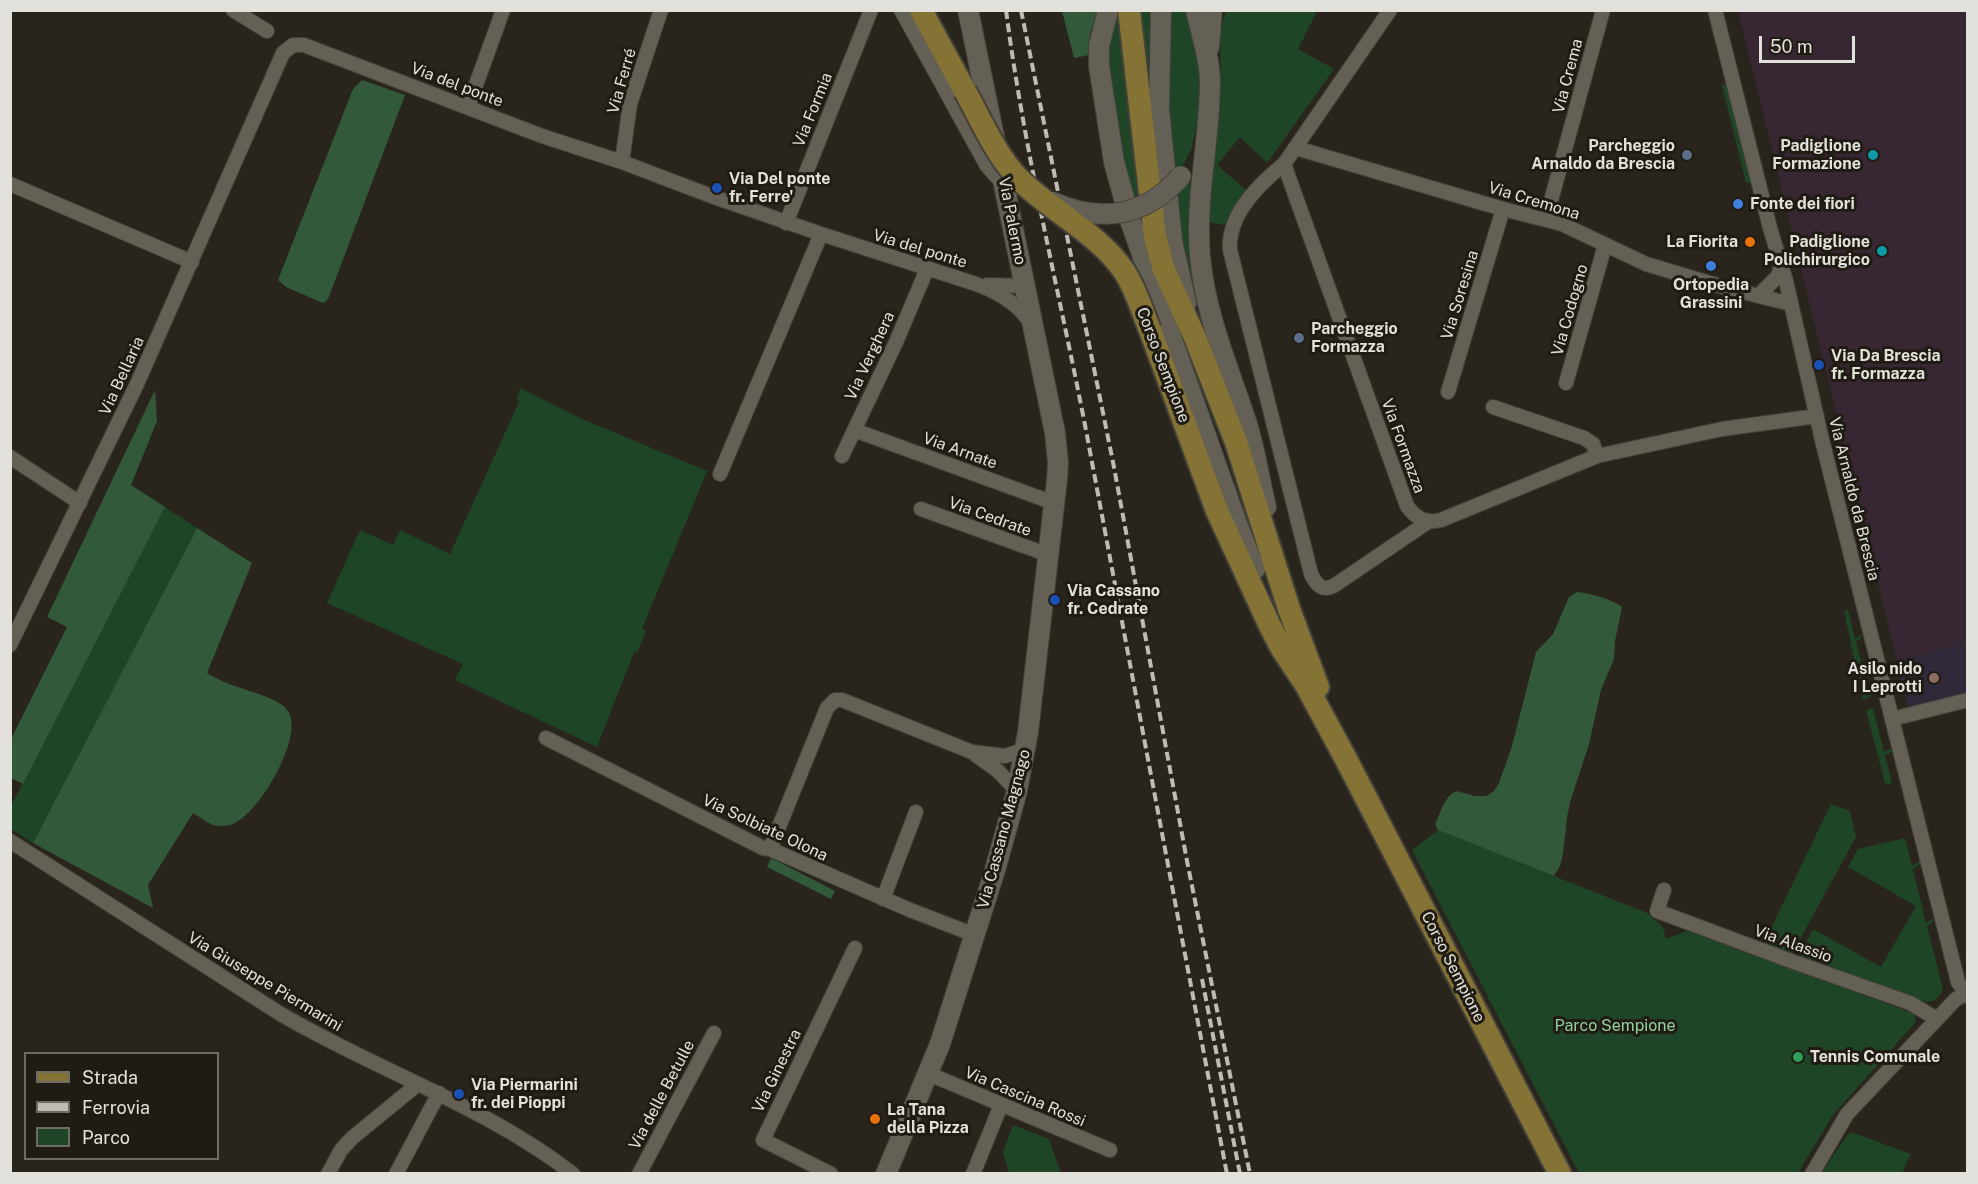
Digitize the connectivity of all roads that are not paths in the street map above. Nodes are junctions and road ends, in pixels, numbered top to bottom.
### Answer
1 (233, 10) edge
2 (503, 10) edge
3 (661, 10) edge
4 (871, 10) edge
5 (901, 10) edge
6 (921, 10) edge
7 (968, 10) edge
8 (1108, 10) edge
9 (1129, 10) edge
10 (1161, 10) edge
11 (1196, 10) edge
12 (1390, 10) edge
13 (1603, 10) edge
14 (1715, 10) edge
15 (1214, 15) edge
16 (267, 31) dead end
17 (1208, 59) junction
18 (1209, 103) junction
19 (468, 107) junction
20 (1296, 148) junction
21 (622, 162) junction
22 (1284, 164) junction
23 (10, 184) edge
24 (1006, 187) junction
25 (1035, 194) junction
26 (1503, 208) junction
27 (1546, 219) junction
28 (786, 223) junction
29 (821, 234) junction
30 (1605, 245) junction
31 (198, 248) joint
32 (192, 262) junction
33 (1782, 266) junction
34 (927, 269) junction
35 (976, 284) junction
36 (1025, 286) junction
37 (1758, 296) junction
38 (1791, 304) junction
39 (1034, 332) junction
40 (1194, 335) junction
41 (1566, 383) dead end
42 (1448, 392) dead end
43 (1493, 407) dead end
44 (1817, 416) junction
45 (854, 430) junction
46 (1055, 433) joint
47 (842, 456) dead end
48 (1598, 456) junction
49 (10, 458) edge
50 (720, 474) dead end
51 (80, 503) junction
52 (1054, 503) junction
53 (921, 510) dead end
54 (1428, 522) junction
55 (1049, 555) junction
56 (1289, 609) junction
57 (10, 645) edge
58 (1306, 685) junction
59 (1968, 700) edge
60 (1892, 719) junction
61 (546, 738) dead end
62 (1026, 749) junction
63 (972, 752) junction
64 (1347, 761) junction
65 (1017, 791) junction
66 (916, 812) dead end
67 (10, 841) edge
68 (770, 849) junction
69 (1664, 890) dead end
70 (883, 899) junction
71 (975, 935) junction
72 (855, 948) dead end
73 (1967, 994) edge
74 (1936, 1019) junction
75 (714, 1033) dead end
76 (929, 1074) junction
77 (418, 1084) junction
78 (439, 1093) junction
79 (1001, 1105) junction
80 (1110, 1150) dead end
81 (328, 1173) edge
82 (396, 1173) edge
83 (573, 1173) edge
84 (639, 1173) edge
85 (831, 1173) edge
86 (886, 1173) edge
87 (974, 1173) edge
88 (1560, 1173) edge
89 (1812, 1173) edge

1 - 16 street
2 - 19 street
3 - 21 street, Via Ferré
4 - 28 street, Via Formia
5 - 24 street
6 - 25 main road, Corso Sempione, bridge
7 - 24 main road, Via Palermo
8 - 58 main road
9 - 40 main road, Corso Sempione
10 - 40 main road
11 - 17 main road
12 - 20 street
13 - 27 street, Via Crema
14 - 33 street, Via Arnaldo da Brescia
15 - 17 main road
17 - 18 main road
18 - 25 main road, bridge
18 - 56 main road
19 - 21 street, Via del ponte
19 - 31 street, Via del ponte
20 - 22 street
20 - 26 street, Via Cremona
21 - 28 street, Via del ponte
22 - 54 street, Via Formazza
22 - 54 street
23 - 32 street
24 - 36 main road, Via Palermo
25 - 58 main road, Corso Sempione, bridge
26 - 27 street, Via Cremona
26 - 42 street, Via Soresina
27 - 30 street, Via Cremona
28 - 29 street, Via del ponte
29 - 34 street, Via del ponte
29 - 50 street
30 - 37 street, Via Cremona
30 - 41 street, Via Codogno
31 - 32 street, Via Bellaria
32 - 51 street, Via Bellaria
33 - 37 street
33 - 38 street, Via Arnaldo da Brescia
34 - 35 street, Via del ponte
34 - 45 street, Via Verghera
35 - 36 street, Via del ponte
35 - 39 street, Via del ponte
36 - 39 main road, Via Palermo
37 - 38 street, Via Cremona
38 - 44 street, Via Arnaldo da Brescia
39 - 46 main road, Via Palermo
40 - 56 main road, Corso Sempione
43 - 48 street
44 - 48 street
44 - 60 street, Via Arnaldo da Brescia
45 - 47 street, Via Verghera
45 - 52 street, Via Arnate
46 - 52 main road, Via Cassano Magnago
48 - 54 street
49 - 51 street
51 - 57 street, Via Bellaria
52 - 55 main road, Via Cassano Magnago
53 - 55 street, Via Cedrate
55 - 62 main road, Via Cassano Magnago
56 - 64 main road, Corso Sempione
58 - 64 main road, Corso Sempione
59 - 60 street
60 - 73 street, Via Arnaldo da Brescia
61 - 68 street, Via Solbiate Olona
62 - 63 street
62 - 65 main road, Via Cassano Magnago
63 - 65 street
63 - 68 street
64 - 88 main road, Corso Sempione
65 - 71 main road, Via Cassano Magnago
66 - 70 street
67 - 77 street, Via Giuseppe Piermarini
68 - 70 street, Via Solbiate Olona
69 - 74 street, Via Alassio
70 - 71 street, Via Solbiate Olona
71 - 76 main road, Via Cassano Magnago
72 - 85 street, Via Ginestra
73 - 74 street
74 - 89 street
75 - 84 street, Via delle Betulle
76 - 79 street, Via Cascina Rossi
76 - 86 main road, Via Cassano Magnago
77 - 78 street, Via Giuseppe Piermarini
77 - 81 street
78 - 82 street
78 - 83 street, Via Giuseppe Piermarini
79 - 80 street, Via Cascina Rossi
79 - 87 street

